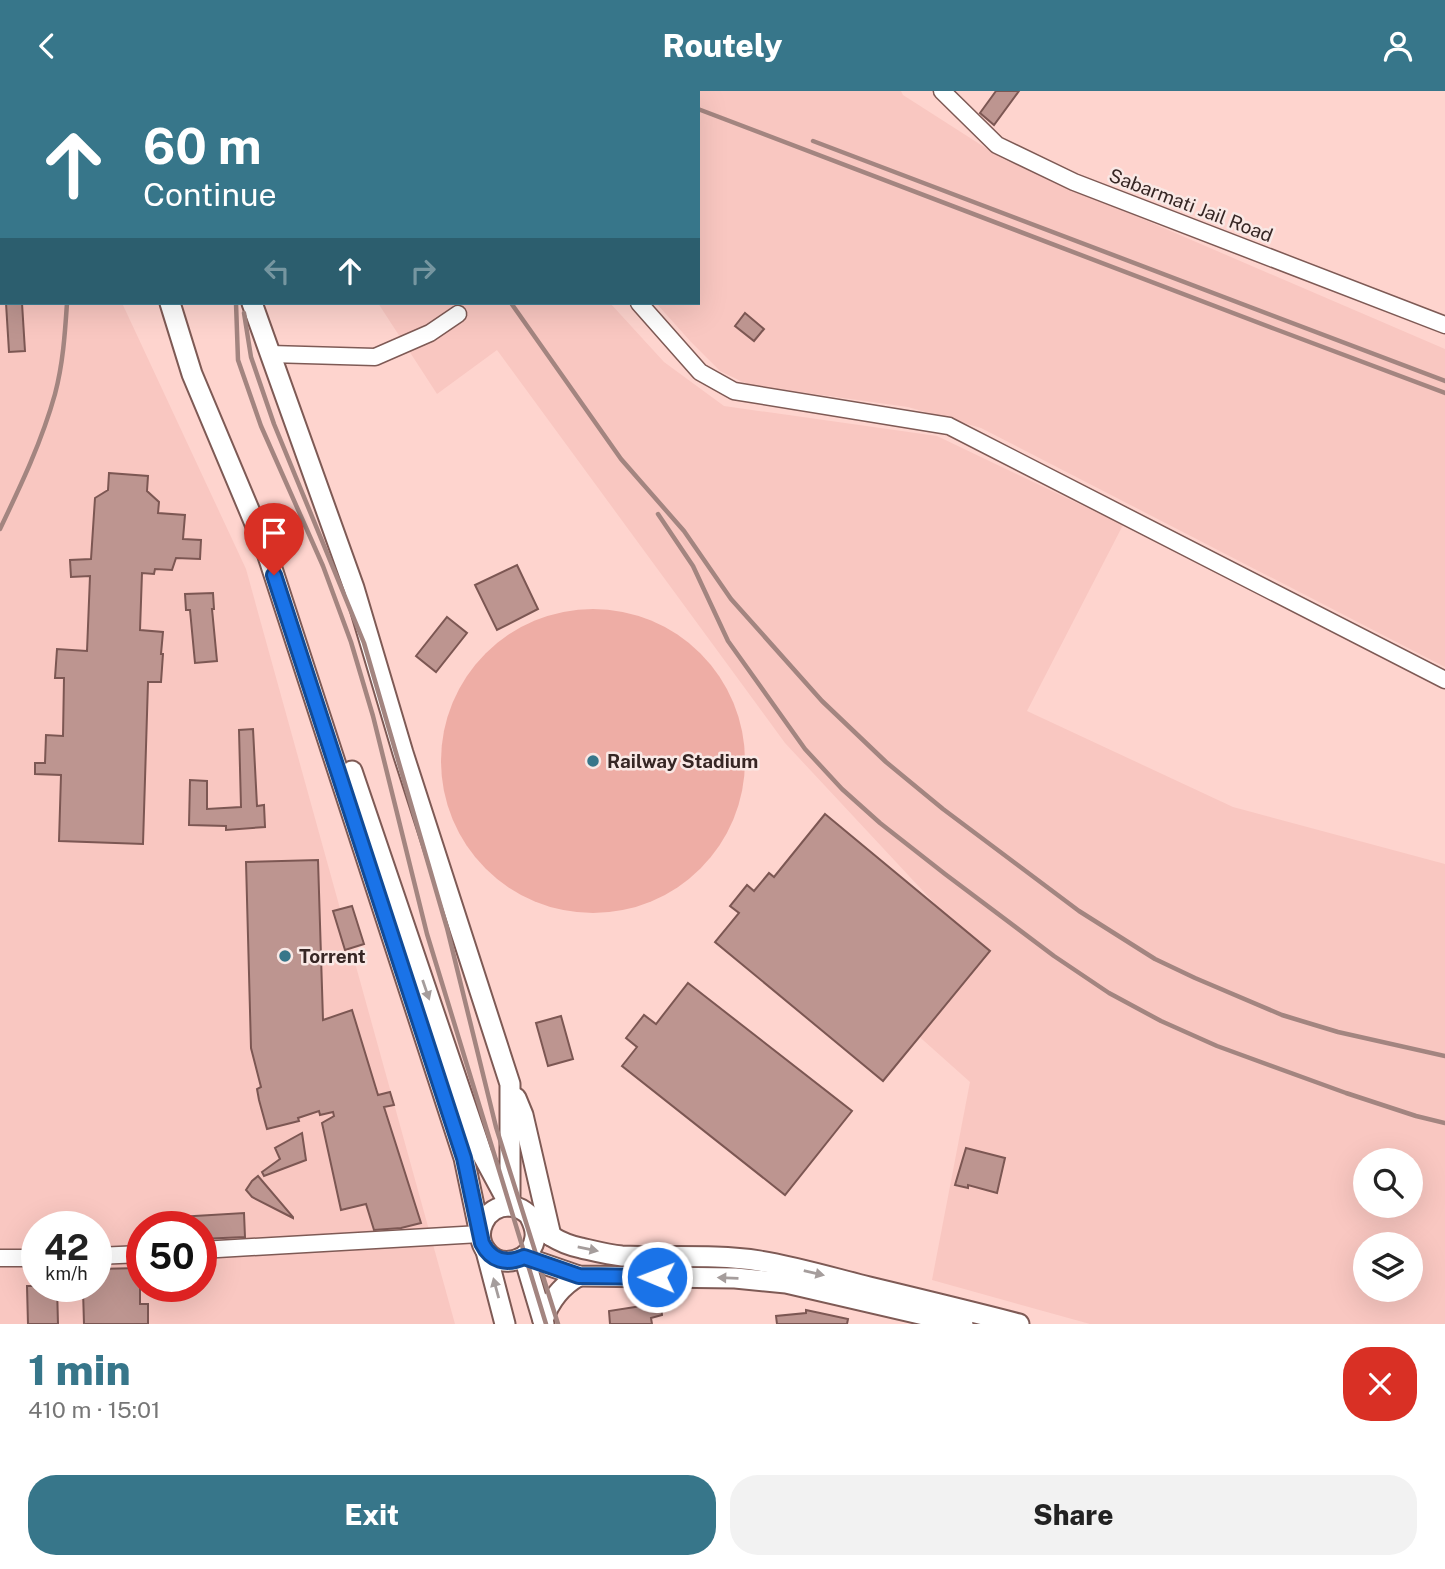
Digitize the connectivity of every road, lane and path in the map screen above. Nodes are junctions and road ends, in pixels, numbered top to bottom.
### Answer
1 (942, 91) edge
2 (171, 305) edge
3 (184, 305) edge
4 (252, 305) edge
5 (641, 305) edge
6 (458, 314) dead end
7 (1445, 325) edge
8 (270, 354) junction
9 (1445, 680) edge
10 (510, 1084) junction
11 (473, 1156) junction
12 (510, 1206) junction
13 (530, 1217) junction
14 (551, 1236) junction
15 (483, 1243) junction
16 (217, 1250) edge
17 (524, 1257) junction
18 (0, 1258) edge
19 (21, 1258) edge
20 (579, 1276) junction
21 (544, 1322) edge
22 (505, 1324) edge
23 (963, 1324) edge
24 (1019, 1324) edge

1 - 7 street, Sabarmati Jail Road
2 - 11 main road
3 -> 11 main road
4 - 8 main road
5 - 9 street
6 - 8 street
8 - 10 main road
10 - 12 main road
10 - 14 main road
11 - 12 main road
11 - 15 main road
12 - 13 main road
12 - 15 main road
13 - 14 main road
13 - 17 main road
14 -> 24 main road
15 - 16 street
15 - 17 main road
22 -> 15 main road
17 - 20 main road
17 - 21 main road
18 - 19 street
20 - 21 main road
23 -> 20 main road

